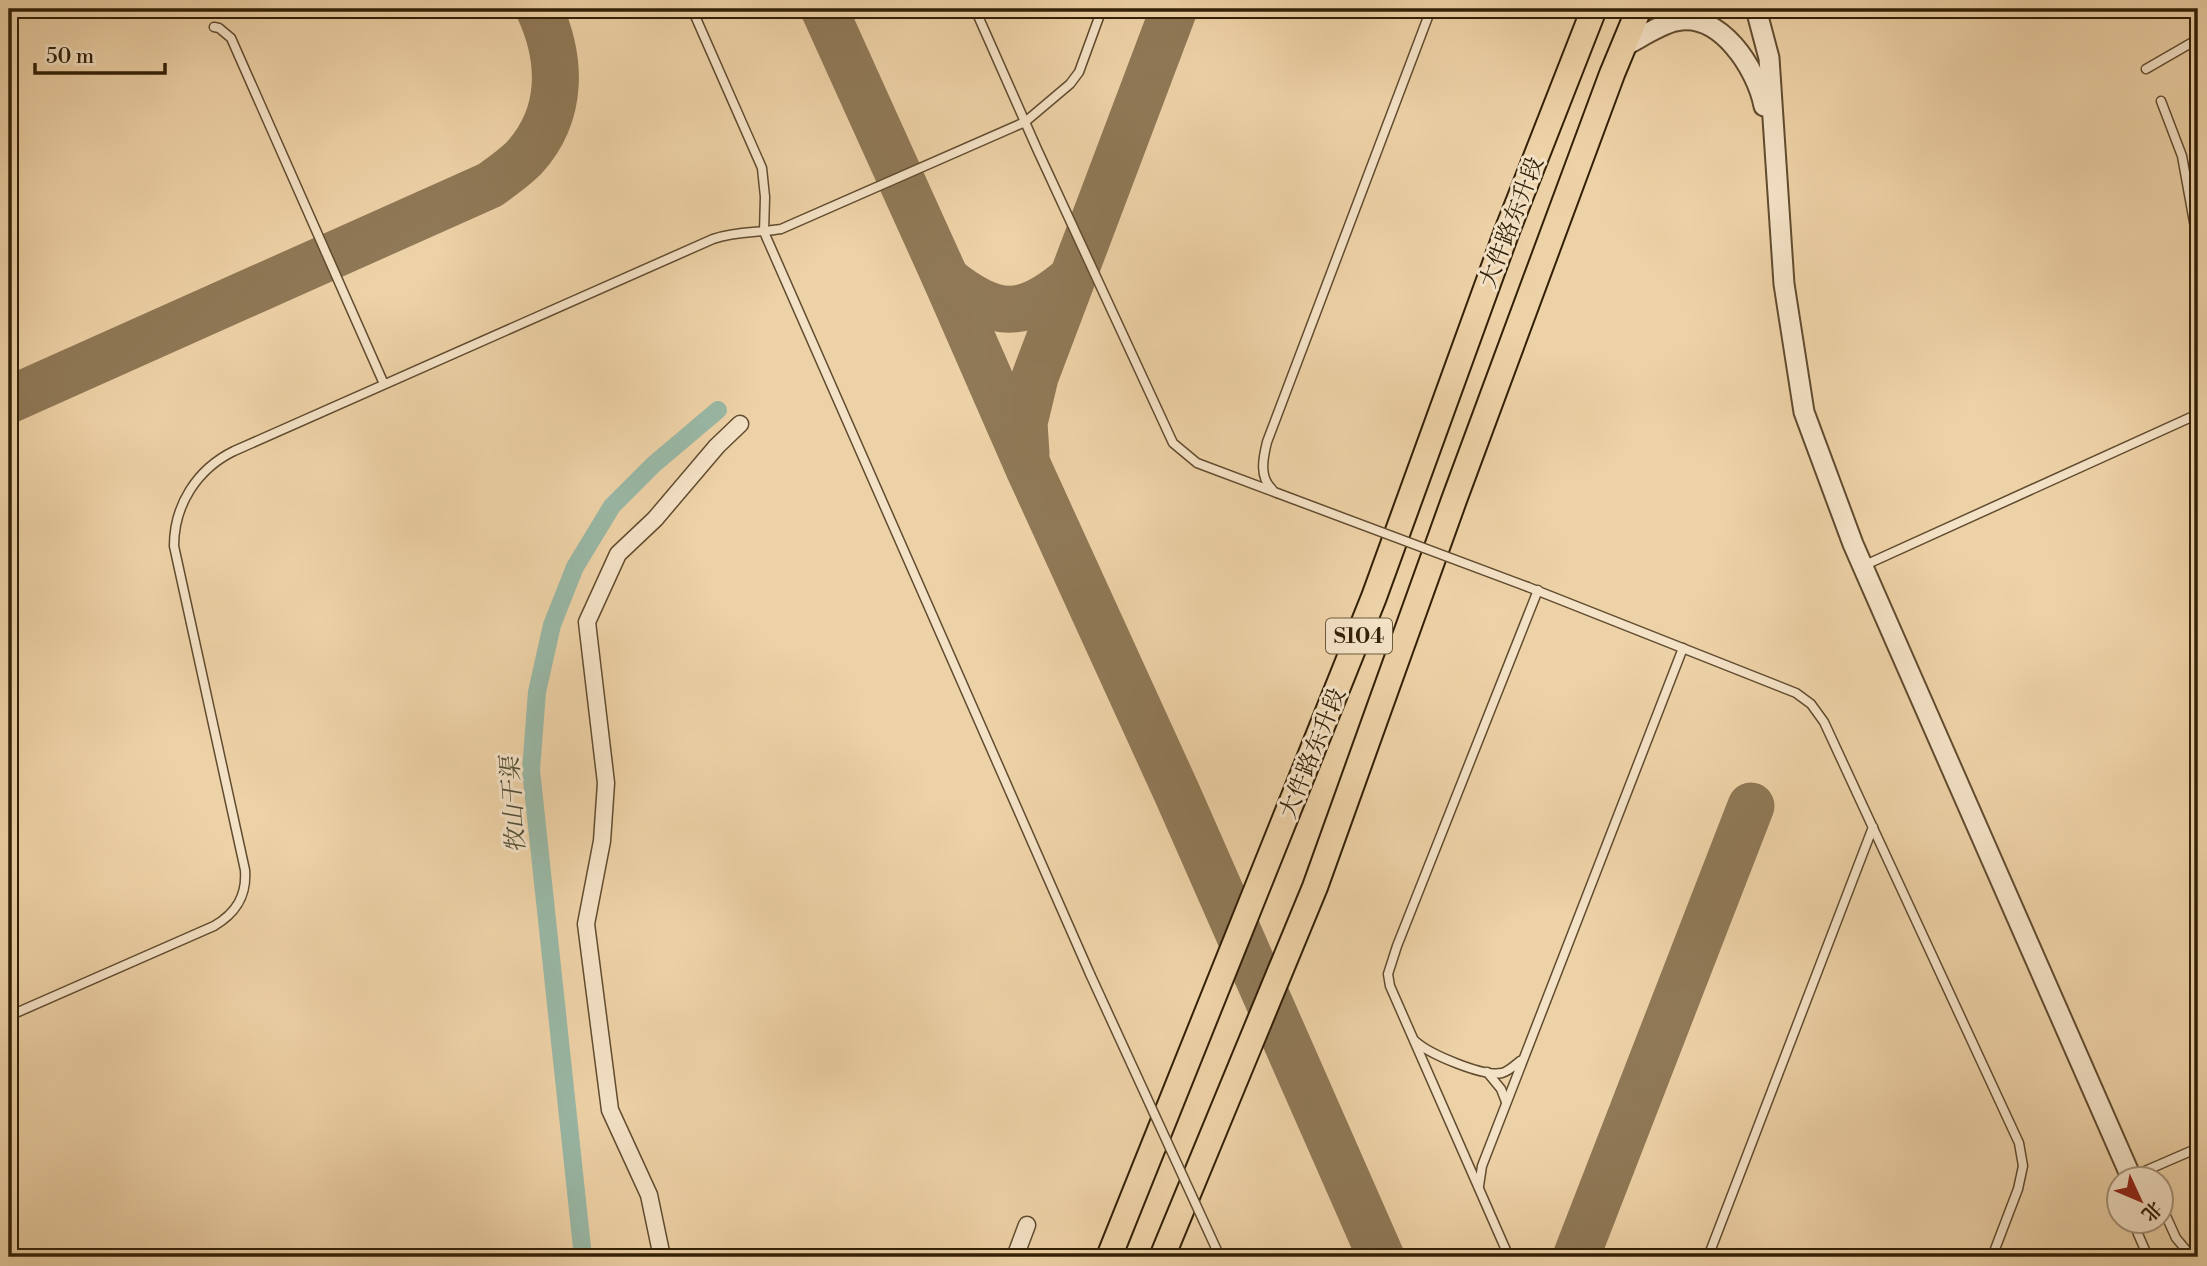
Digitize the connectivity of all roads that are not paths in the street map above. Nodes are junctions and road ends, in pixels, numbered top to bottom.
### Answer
1 (692, 9) edge
2 (975, 9) edge
3 (1102, 9) edge
4 (1431, 9) edge
5 (1594, 9) edge
6 (1639, 9) edge
7 (1756, 9) edge
8 (214, 27) dead end
9 (2198, 40) edge
10 (1622, 47) junction
11 (2146, 69) dead end
12 (2161, 101) dead end
13 (1025, 122) junction
14 (1777, 179) junction
15 (764, 232) junction
16 (2198, 244) edge
17 (384, 384) junction
18 (2198, 414) edge
19 (740, 424) dead end
20 (1277, 493) junction
21 (1863, 566) junction
22 (1538, 590) junction
23 (1683, 648) junction
24 (1873, 827) junction
25 (9, 1016) edge
26 (1413, 1039) junction
27 (1523, 1059) junction
28 (1487, 1072) junction
29 (1506, 1102) junction
30 (2198, 1148) edge
31 (2125, 1164) edge
32 (2162, 1164) edge
33 (1481, 1196) junction
34 (1027, 1225) dead end
35 (2138, 1234) edge
36 (2174, 1234) edge
37 (662, 1257) edge
38 (1015, 1257) edge
39 (1109, 1257) edge
40 (1163, 1257) edge
41 (1220, 1257) edge
42 (1509, 1257) edge
43 (1708, 1257) edge
44 (1992, 1257) edge
45 (2148, 1257) edge
46 (2192, 1257) edge

1 - 15 lane
2 - 13 lane
3 - 13 lane
4 - 20 lane
5 - 39 main road, 大件路东升段 / S104
6 - 10 main road, 大件路东升段 / S104
7 - 14 street
8 - 17 lane
9 - 11 lane
10 - 14 street
10 - 40 main road, 大件路东升段 / S104
12 - 16 lane
13 - 15 lane
13 - 20 lane
14 - 21 street
15 - 17 lane
15 - 41 lane, bridge
17 - 25 lane
18 - 21 lane
19 - 37 street
20 - 22 lane, bridge
21 - 31 street
22 - 23 lane
22 - 26 lane
23 - 24 lane
23 - 27 lane
24 - 43 lane
24 - 44 lane
26 - 28 lane
26 - 33 lane
27 - 28 lane
27 - 29 lane
28 - 29 lane
29 - 33 lane
30 - 32 lane
33 - 42 lane
34 - 38 street
35 - 45 lane
36 - 46 lane

